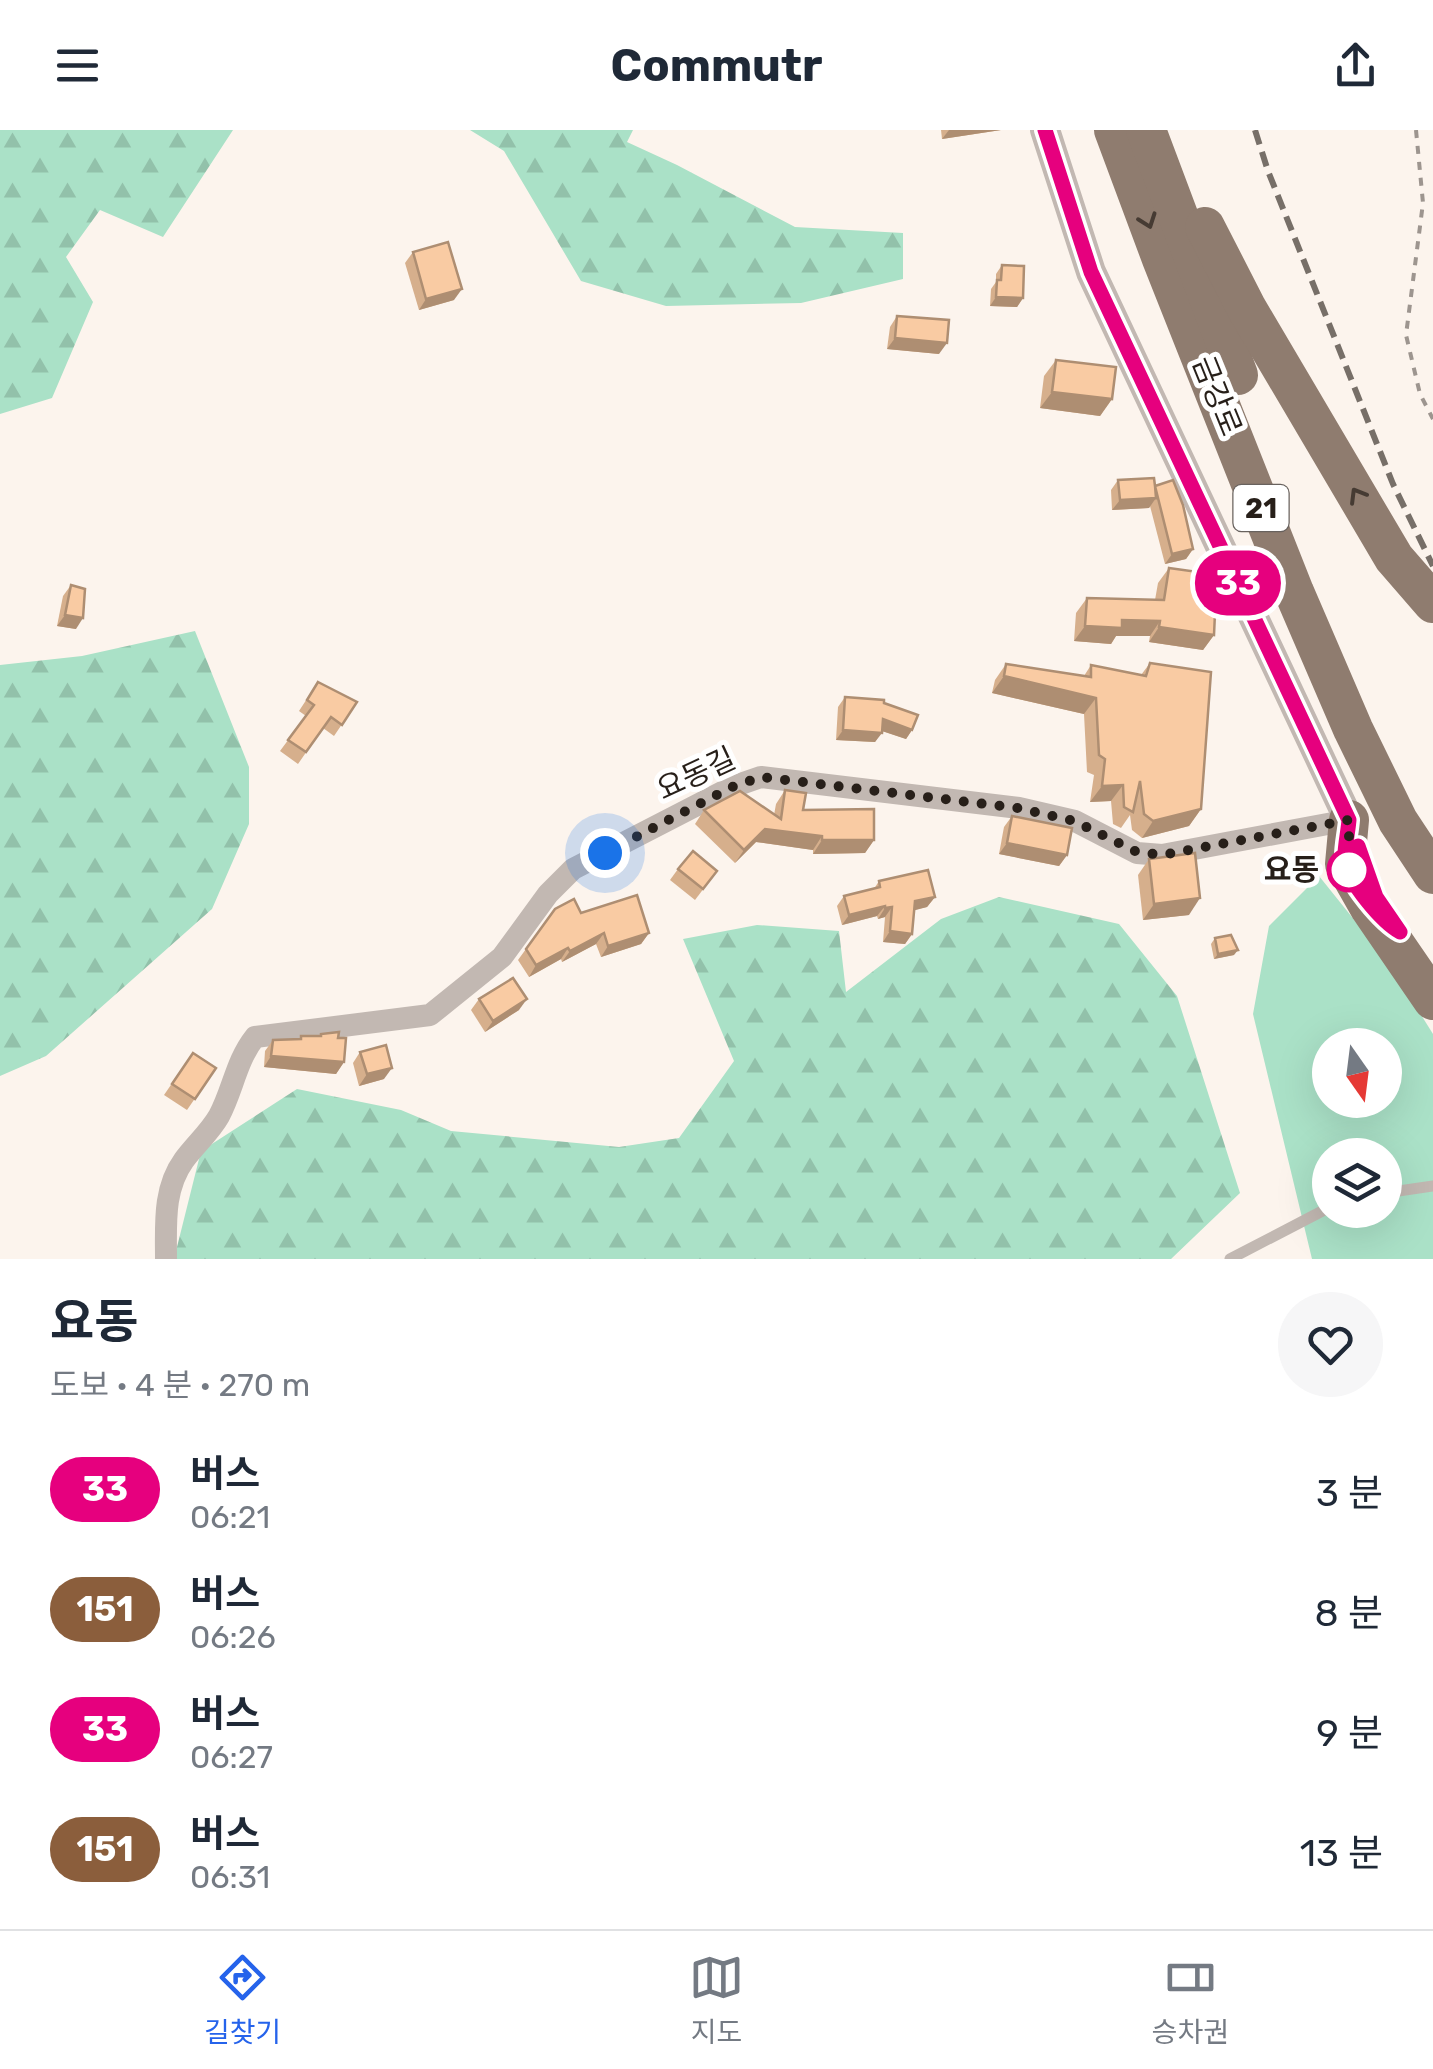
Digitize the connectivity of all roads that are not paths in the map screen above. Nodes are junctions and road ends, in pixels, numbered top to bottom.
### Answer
1 (1045, 130) edge
2 (1114, 130) edge
3 (1146, 130) edge
4 (1155, 130) edge
5 (1394, 558) junction
6 (1433, 603) edge
7 (1433, 633) edge
8 (1349, 820) junction
9 (1433, 828) edge
10 (1433, 874) edge
11 (1401, 927) edge
12 (1433, 977) edge
13 (1433, 1000) edge
14 (1433, 1186) edge
15 (1402, 1190) edge
16 (1312, 1217) edge
17 (166, 1259) edge
18 (1230, 1259) edge

1 - 8 street
2 -> 10 highway, 금강로 / 21
3 - 9 highway, 금강로 / 21
5 -> 4 highway
5 - 6 highway
5 - 7 highway
8 - 11 highway
8 - 17 street, 요동길
11 - 12 highway
11 - 13 highway
14 - 15 lane
16 - 18 lane

